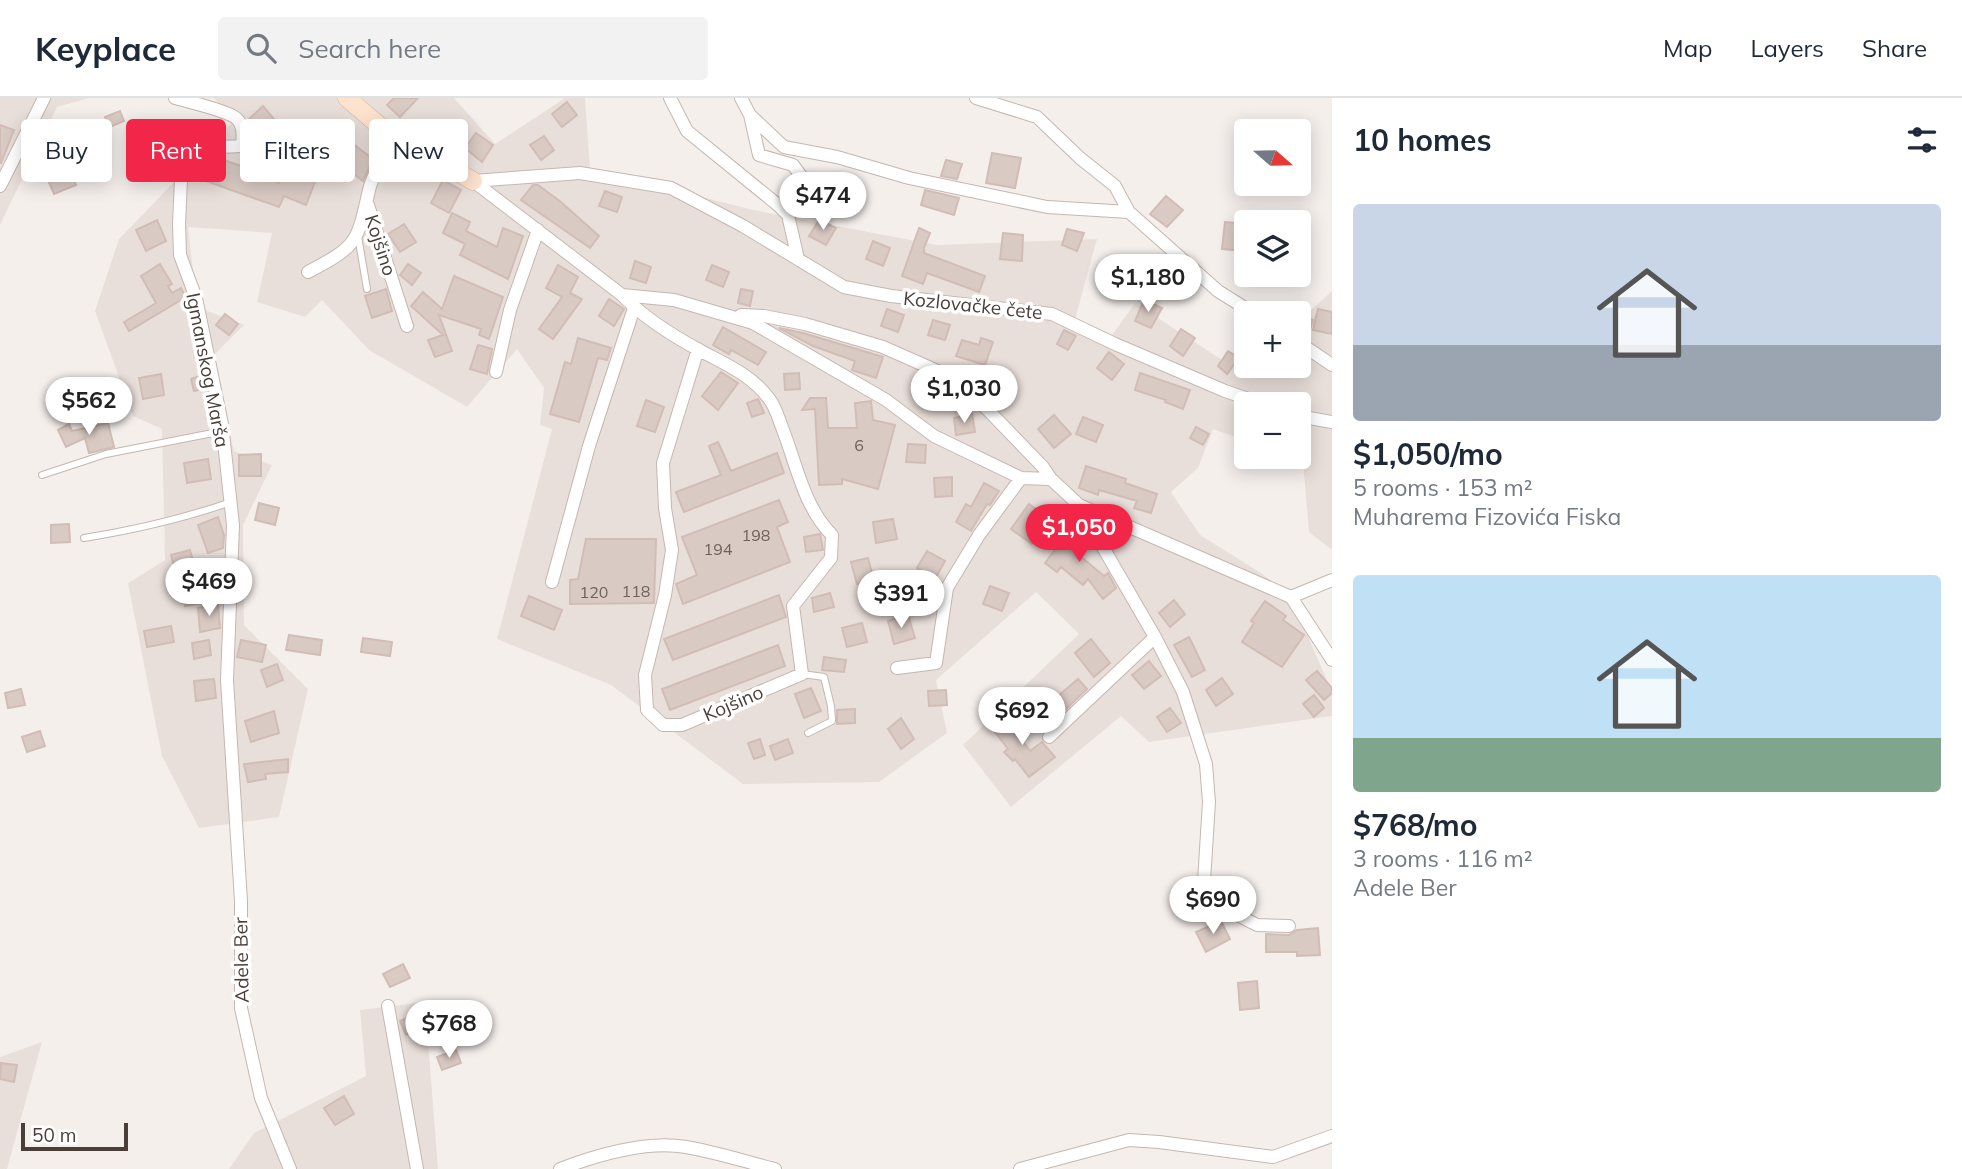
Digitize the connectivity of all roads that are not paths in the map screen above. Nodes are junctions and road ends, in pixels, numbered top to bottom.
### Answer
1 (44, 98) edge
2 (175, 98) edge
3 (347, 98) edge
4 (670, 98) edge
5 (741, 98) edge
6 (976, 98) edge
7 (750, 115) junction
8 (371, 119) edge
9 (468, 178) edge
10 (473, 181) junction
11 (372, 182) edge
12 (0, 186) edge
13 (368, 205) junction
14 (1129, 212) junction
15 (788, 215) junction
16 (538, 230) junction
17 (358, 236) junction
18 (798, 259) junction
19 (308, 272) dead end
20 (367, 289) dead end
21 (622, 295) junction
22 (1234, 301) edge
23 (634, 308) junction
24 (727, 314) junction
25 (407, 326) dead end
26 (698, 349) junction
27 (1311, 351) edge
28 (1332, 365) edge
29 (496, 372) dead end
30 (1234, 394) edge
31 (1311, 418) edge
32 (1332, 422) edge
33 (222, 430) junction
34 (42, 475) dead end
35 (1021, 478) junction
36 (1051, 478) junction
37 (231, 502) junction
38 (1079, 505) junction
39 (84, 538) dead end
40 (1332, 580) edge
41 (552, 582) dead end
42 (1291, 597) junction
43 (1155, 637) junction
44 (1327, 639) edge
45 (1332, 660) edge
46 (897, 668) dead end
47 (802, 674) junction
48 (808, 733) dead end
49 (1049, 737) dead end
50 (231, 743) joint
51 (1289, 926) dead end
52 (388, 1006) dead end
53 (1332, 1136) edge
54 (290, 1169) edge
55 (417, 1169) edge
56 (560, 1169) edge
57 (775, 1169) edge
58 (1020, 1169) edge

1 - 12 street
2 - 33 street, Igmanskog Marša
3 - 8 street
4 - 15 street
5 - 7 street
6 - 14 street
7 - 14 street
7 - 15 street
9 - 10 street
10 - 16 street
10 - 18 street, Kozlovačke čete
11 - 13 street, Kojšino
13 - 17 street, Kojšino
13 - 25 street, Kojšino
14 - 22 street
15 - 18 street
16 - 21 street
16 - 29 street
17 - 19 street, Kojšino
17 - 20 lane
18 - 30 street, Kozlovačke čete
21 - 23 street
21 - 24 street
23 - 26 street
23 - 41 street
24 - 35 street
24 - 36 street
26 - 47 street
26 - 47 street, Kojšino
27 - 28 street
31 - 32 street
33 - 34 lane
33 - 37 street, Igmanskog Marša
35 - 36 street
35 - 46 street
36 - 38 street
37 - 39 lane
37 - 50 street, Igmanskog Marša
38 - 42 street
38 - 43 street
40 - 42 street
42 - 44 street
43 - 49 street
43 - 51 street
44 - 45 street
47 - 48 lane
50 - 54 street, Adele Ber
52 - 55 street
53 - 58 street
56 - 57 street

